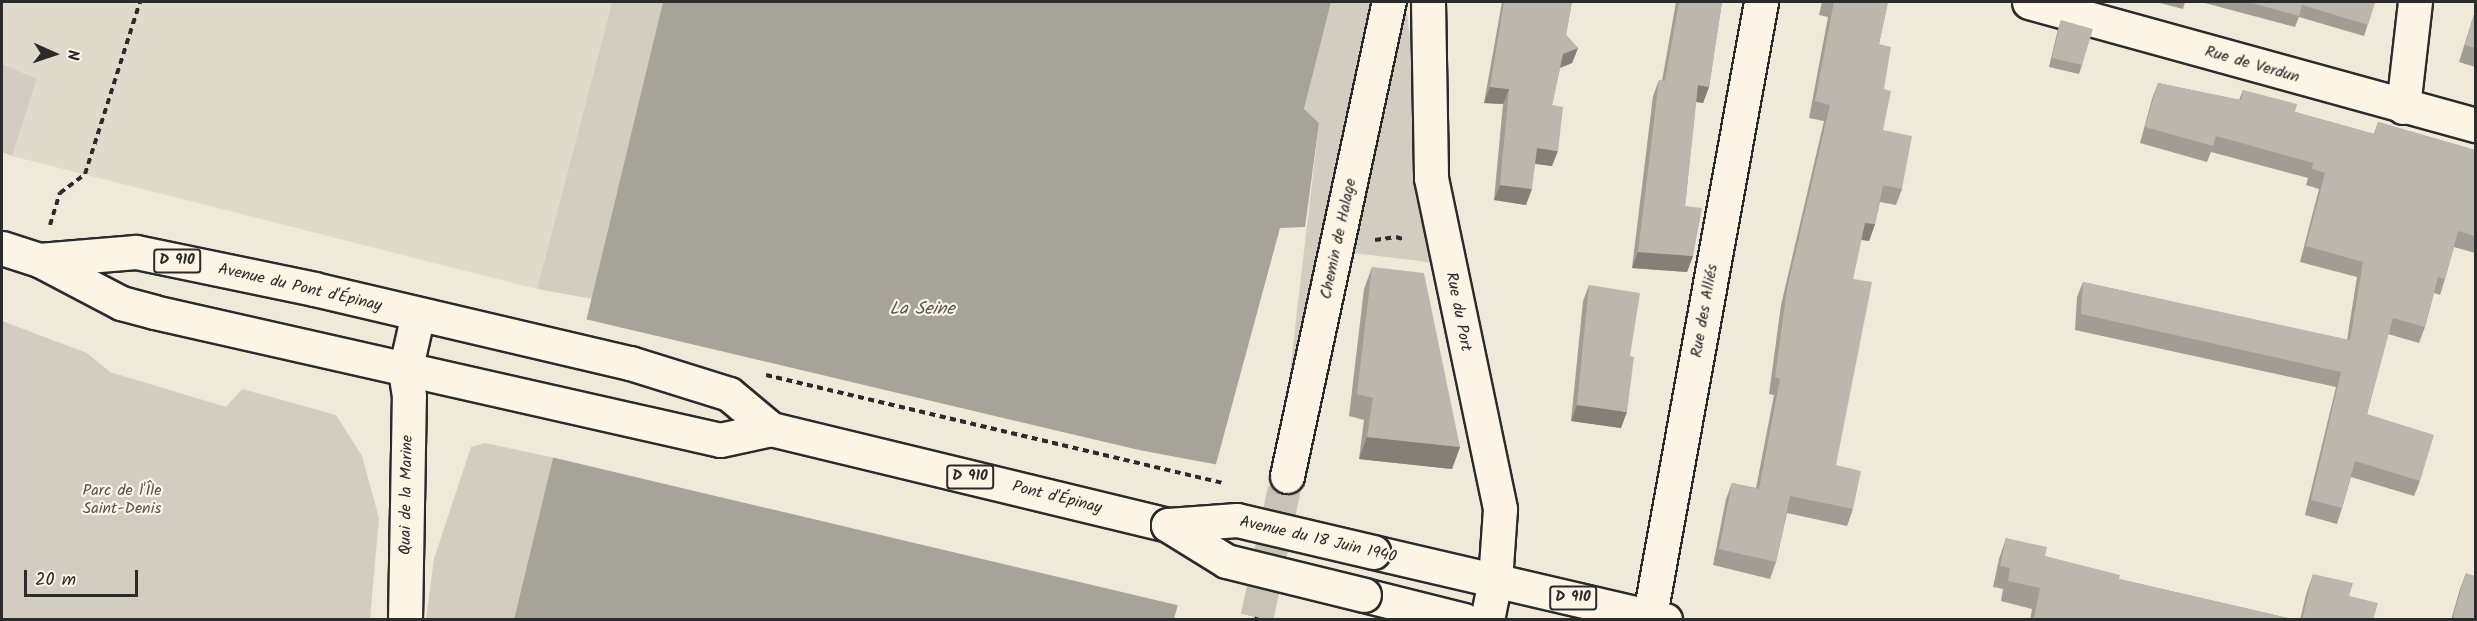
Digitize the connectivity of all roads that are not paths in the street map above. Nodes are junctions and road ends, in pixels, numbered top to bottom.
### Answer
1 (1389, 2) edge
2 (1428, 2) edge
3 (1761, 2) edge
4 (2029, 2) edge
5 (2415, 2) edge
6 (2403, 107) junction
7 (2475, 125) edge
8 (2, 248) edge
9 (39, 260) junction
10 (418, 314) junction
11 (541, 342) joint
12 (405, 371) junction
13 (528, 396) joint
14 (771, 429) junction
15 (1287, 476) tunnel mouth
16 (1168, 525) junction
17 (1495, 580) junction
18 (1655, 618) edge
19 (405, 620) edge
20 (1464, 620) edge
21 (1487, 620) edge

1 - 15 main road, Chemin de Halage
2 - 17 main road, Rue du Port
3 - 18 main road, Rue des Alliés
4 - 6 main road, Rue de Verdun
5 - 6 main road
6 - 7 main road, Rue de Verdun
8 - 9 main road, Avenue du Pont d'Épinay / D 910
9 - 10 main road, Avenue du Pont d'Épinay / D 910
9 - 12 main road, Avenue du Pont d'Épinay / D 910
10 - 11 main road, Avenue du Pont d'Épinay / D 910
10 - 12 main road
11 - 14 main road, Pont d'Épinay / D 910
12 - 13 main road, Avenue du Pont d'Épinay / D 910
12 - 19 main road, Quai de la Marine
13 - 14 main road, Pont d'Épinay / D 910
14 - 16 main road, Pont d'Épinay / D 910
16 - 17 main road, Avenue du 18 Juin 1940 / D 910, bridge
16 - 20 main road, D 910, bridge
17 - 18 main road, Avenue du 18 Juin 1940 / D 910
17 - 21 main road, Rue du Port

